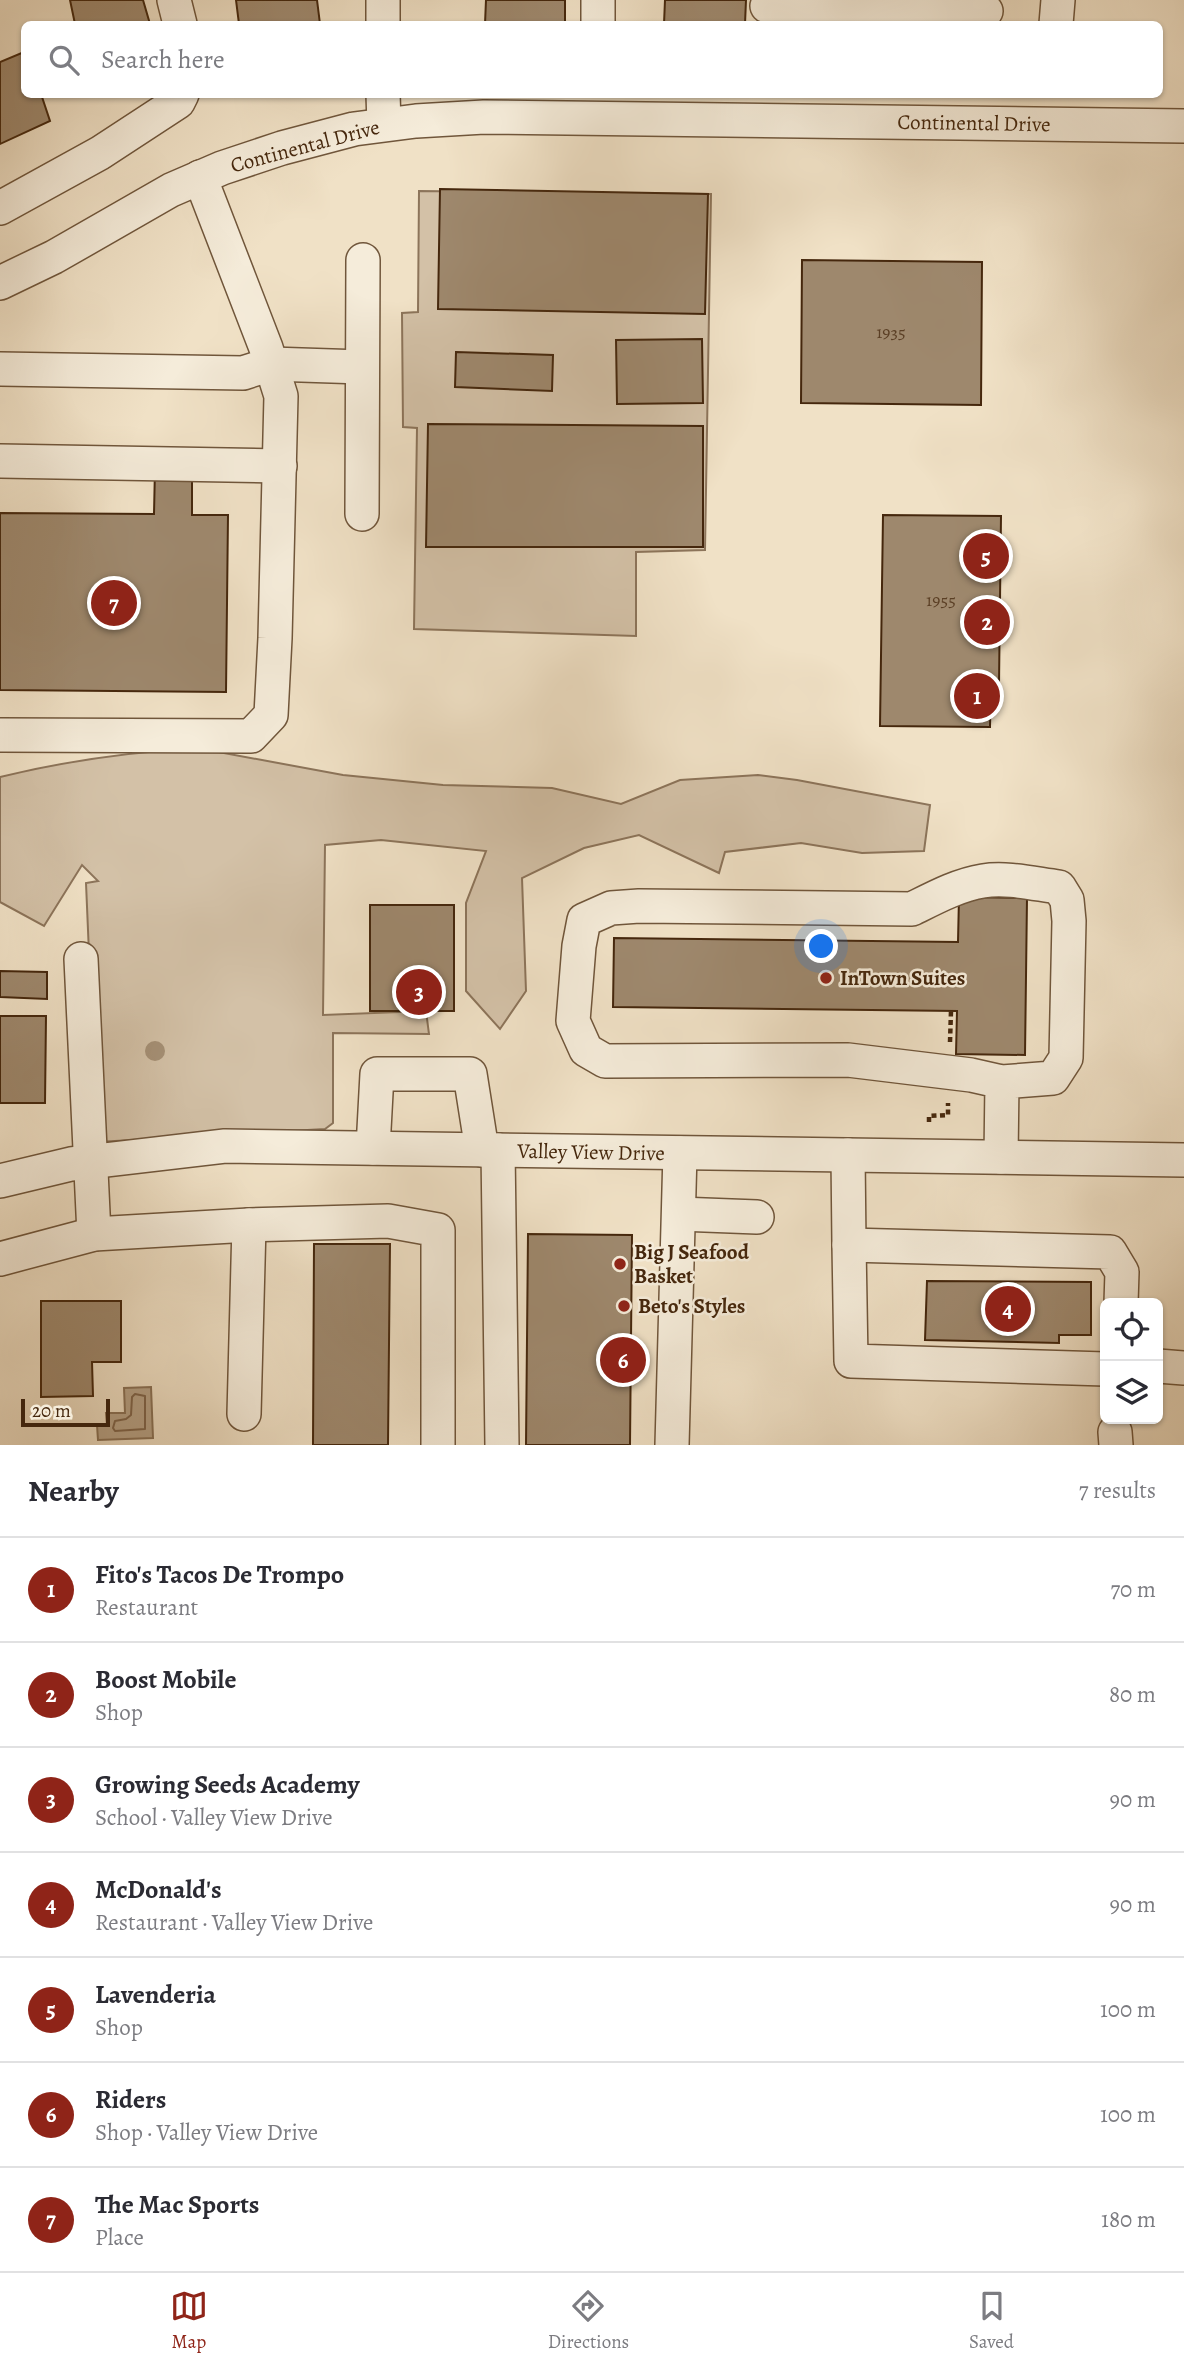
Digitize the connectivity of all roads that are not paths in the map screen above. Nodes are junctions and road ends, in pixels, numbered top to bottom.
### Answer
1 (174, 0) edge
2 (383, 0) edge
3 (598, 0) edge
4 (1058, 0) edge
5 (767, 10) edge
6 (986, 10) dead end
7 (179, 21) edge
8 (383, 21) edge
9 (598, 21) edge
10 (1056, 21) edge
11 (180, 98) edge
12 (598, 106) edge
13 (764, 107) edge
14 (384, 109) edge
15 (1184, 126) edge
16 (200, 177) junction
17 (0, 208) edge
18 (363, 260) dead end
19 (0, 283) edge
20 (271, 364) junction
21 (362, 367) junction
22 (0, 369) edge
23 (0, 461) edge
24 (280, 466) junction
25 (362, 514) dead end
26 (0, 735) edge
27 (81, 959) dead end
28 (1002, 1082) junction
29 (373, 1148) junction
30 (490, 1150) junction
31 (680, 1153) junction
32 (848, 1155) junction
33 (1001, 1157) junction
34 (1184, 1160) edge
35 (91, 1162) junction
36 (0, 1181) edge
37 (679, 1214) junction
38 (757, 1216) dead end
39 (248, 1225) junction
40 (94, 1234) junction
41 (849, 1245) junction
42 (0, 1259) edge
43 (1121, 1298) edge
44 (1163, 1366) edge
45 (1184, 1368) edge
46 (1100, 1369) edge
47 (244, 1414) dead end
48 (438, 1445) edge
49 (502, 1445) edge
50 (672, 1445) edge

1 - 7 street
2 - 8 street
3 - 9 street
4 - 10 street
5 - 6 street
11 - 17 street
12 - 13 street, Continental Drive
12 - 14 street, Continental Drive
13 - 15 street, Continental Drive
14 - 16 street, Continental Drive
16 - 19 street, Continental Drive
16 - 20 street
18 - 21 street
20 - 21 street
20 - 22 street
20 - 24 street
21 - 25 street
23 - 24 street
24 - 26 street
27 - 35 street
28 - 28 street
28 - 33 street
29 - 30 street, Valley View Drive
29 - 30 street
29 - 35 street, Valley View Drive
30 - 31 street, Valley View Drive
30 - 49 street
31 - 32 street, Valley View Drive
31 - 37 street
32 - 33 street, Valley View Drive
32 - 41 street
33 - 34 street, Valley View Drive
35 - 36 street, Valley View Drive
35 - 40 street
37 - 38 street
37 - 50 street
39 - 40 street
39 - 47 street
39 - 48 street
40 - 42 street
41 - 43 street
41 - 46 street
44 - 45 street

